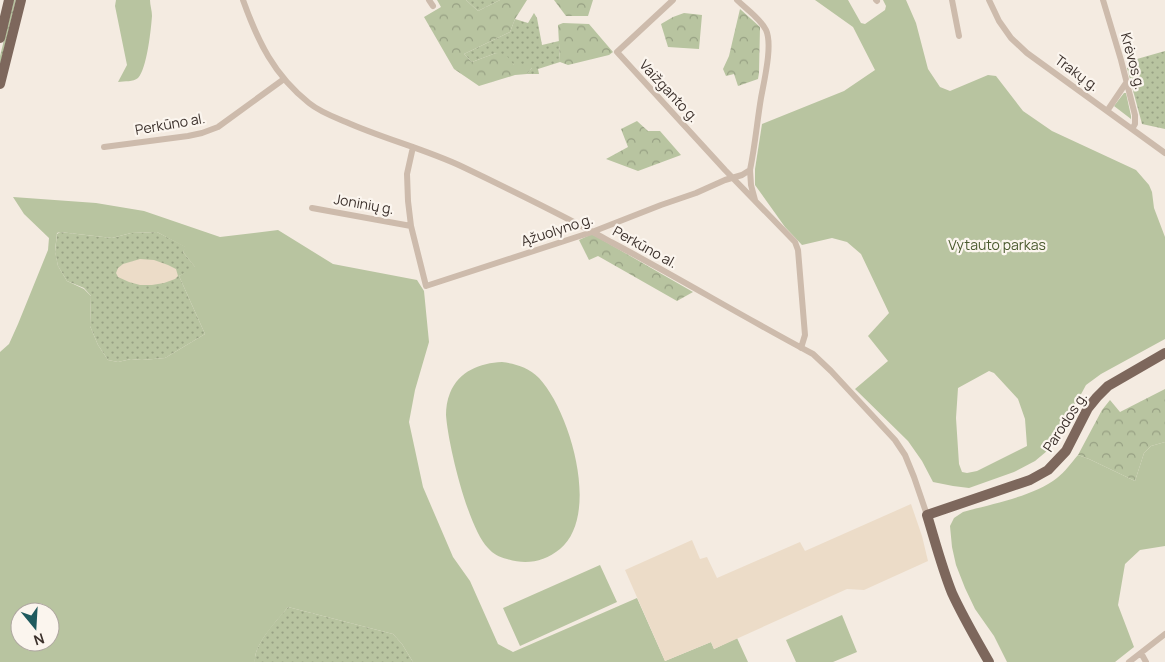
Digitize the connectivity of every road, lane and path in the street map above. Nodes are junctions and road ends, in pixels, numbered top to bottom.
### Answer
1 (9, 0) edge
2 (21, 0) edge
3 (243, 0) edge
4 (673, 0) edge
5 (737, 0) edge
6 (952, 0) edge
7 (988, 0) edge
8 (1104, 0) edge
9 (959, 36) dead end
10 (0, 38) edge
11 (284, 79) junction
12 (1126, 83) junction
13 (0, 84) edge
14 (1107, 111) junction
15 (1132, 129) junction
16 (104, 147) dead end
17 (413, 147) junction
18 (1165, 153) edge
19 (750, 170) junction
20 (732, 177) junction
21 (755, 202) junction
22 (312, 208) dead end
23 (411, 226) junction
24 (592, 232) junction
25 (801, 348) junction
26 (1165, 353) edge
27 (927, 515) junction
28 (1165, 634) edge
29 (1141, 653) junction
30 (989, 662) edge
31 (1129, 662) edge
32 (1146, 662) edge

1 - 10 main road
2 - 13 main road
3 - 11 street, Perkūno al.
4 - 20 street, Vaižganto g.
5 - 19 street
6 - 9 street
7 - 14 street, Trakų g.
8 - 12 street, Krėvos g.
11 - 16 street, Perkūno al.
11 - 17 street, Perkūno al.
12 - 14 street
12 - 15 street, Krėvos g.
14 - 15 street, Trakų g.
15 - 18 street, Trakų g.
17 - 23 street
17 - 24 street, Perkūno al.
19 - 20 street, Ąžuolyno g.
19 - 21 street
20 - 21 street, Vaižganto g.
20 - 24 street, Ąžuolyno g.
21 - 25 street, Vaižganto g.
22 - 23 street, Joninių g.
23 - 24 street, Ąžuolyno g.
24 - 25 street, Perkūno al.
25 - 27 street, Perkūno al.
26 - 27 main road, Parodos g.
27 - 30 main road
28 - 29 street
29 - 31 street
29 - 32 street

